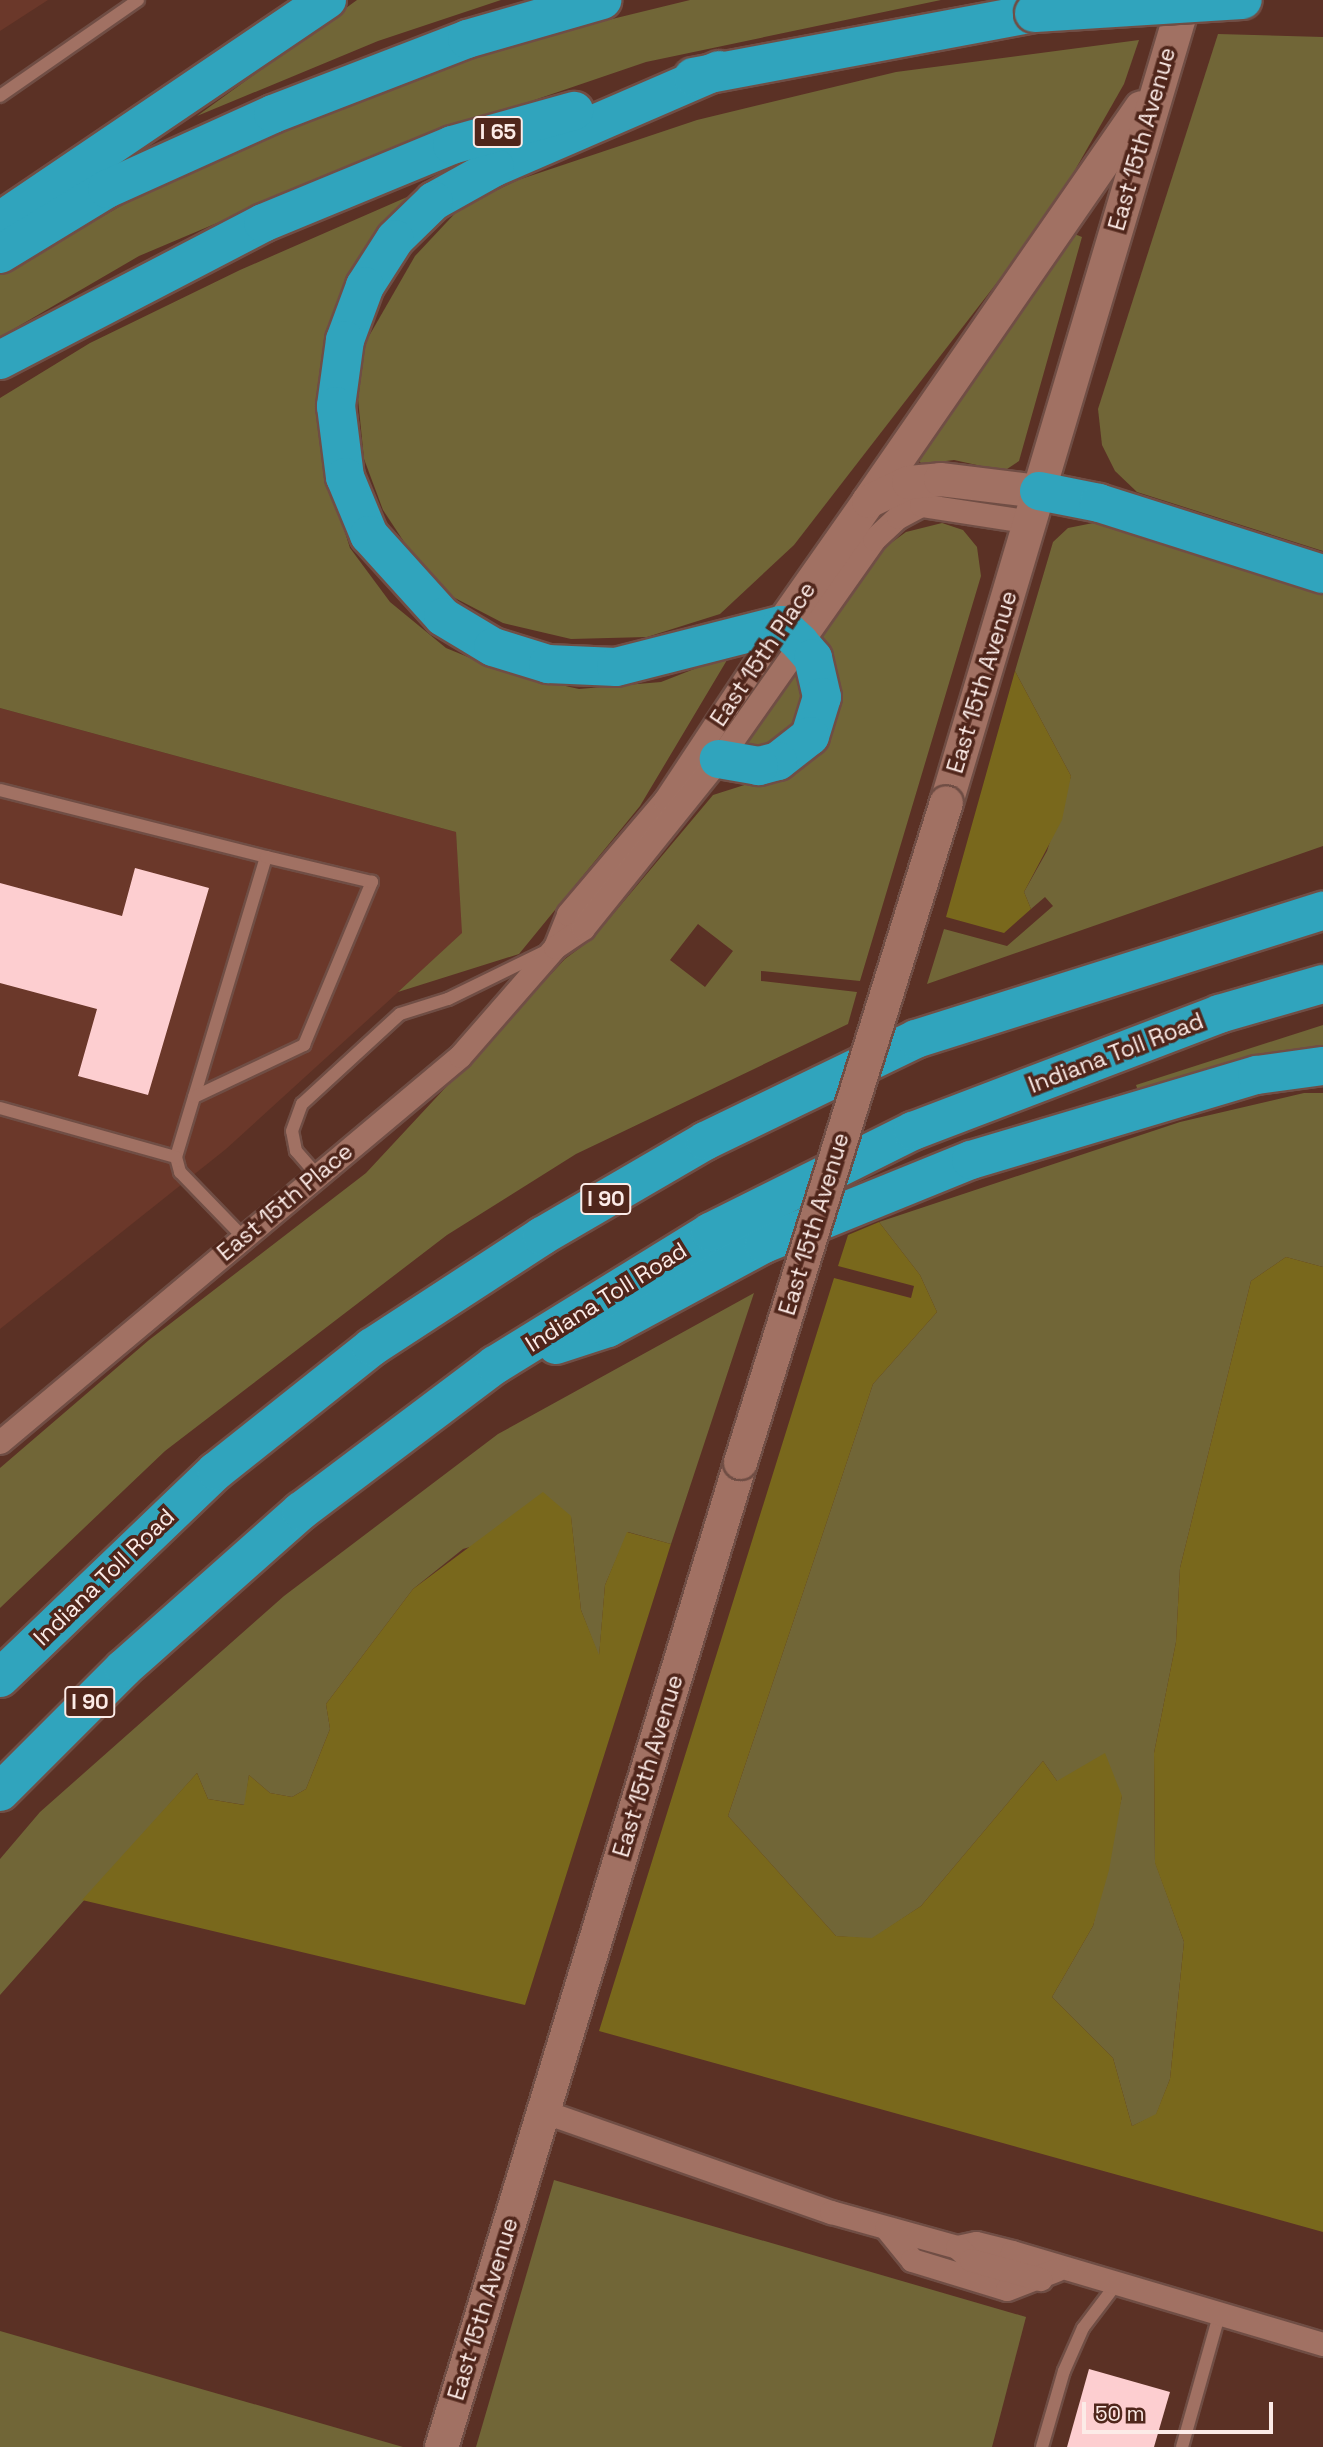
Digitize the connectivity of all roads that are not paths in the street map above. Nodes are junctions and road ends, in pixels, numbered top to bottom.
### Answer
1 (138, 0) edge
2 (327, 0) edge
3 (602, 0) edge
4 (1184, 0) edge
5 (1243, 0) edge
6 (719, 70) junction
7 (1160, 79) junction
8 (0, 96) edge
9 (0, 221) edge
10 (0, 254) edge
11 (0, 360) edge
12 (869, 501) junction
13 (1035, 507) junction
14 (1323, 574) edge
15 (791, 634) junction
16 (719, 759) junction
17 (0, 790) edge
18 (266, 857) junction
19 (1323, 911) edge
20 (555, 947) junction
21 (1323, 984) edge
22 (1323, 1066) edge
23 (194, 1097) junction
24 (0, 1108) edge
25 (176, 1157) junction
26 (317, 1175) junction
27 (243, 1237) junction
28 (495, 1365) junction
29 (2, 1437) edge
30 (0, 1678) edge
31 (0, 1792) edge
32 (542, 2110) junction
33 (887, 2228) junction
34 (1048, 2275) junction
35 (1114, 2287) junction
36 (1219, 2315) junction
37 (1323, 2343) edge
38 (441, 2447) edge
39 (1042, 2447) edge
40 (1182, 2447) edge

1 - 8 lane
2 - 9 highway
3 - 10 highway
4 - 7 street, East 15th Avenue
5 - 6 highway, I 65, bridge
6 - 11 highway, I 65
6 - 15 highway
7 - 12 street
7 - 13 street, East 15th Avenue
12 - 13 street, East 15th Place
12 - 15 street, East 15th Place
13 - 14 highway
13 - 15 street, East 15th Place
13 - 32 street, East 15th Avenue, bridge
15 - 16 street, East 15th Place
15 - 16 highway
15 - 20 street, East 15th Place
16 - 20 street, East 15th Place
17 - 18 lane
18 - 23 lane
18 - 23 lane
19 - 30 highway, Indiana Toll Road / I 90
20 - 26 street, East 15th Place
20 - 26 lane
21 - 28 highway, Indiana Toll Road / I 90
22 - 28 highway
23 - 25 lane
24 - 25 lane
25 - 27 lane
26 - 27 street, East 15th Place
27 - 29 street, East 15th Place
28 - 31 highway, Indiana Toll Road / I 90
32 - 33 street
32 - 38 street, East 15th Avenue
33 - 34 street
33 - 34 street
34 - 35 street
35 - 36 street
35 - 39 lane
36 - 37 street
36 - 40 lane

